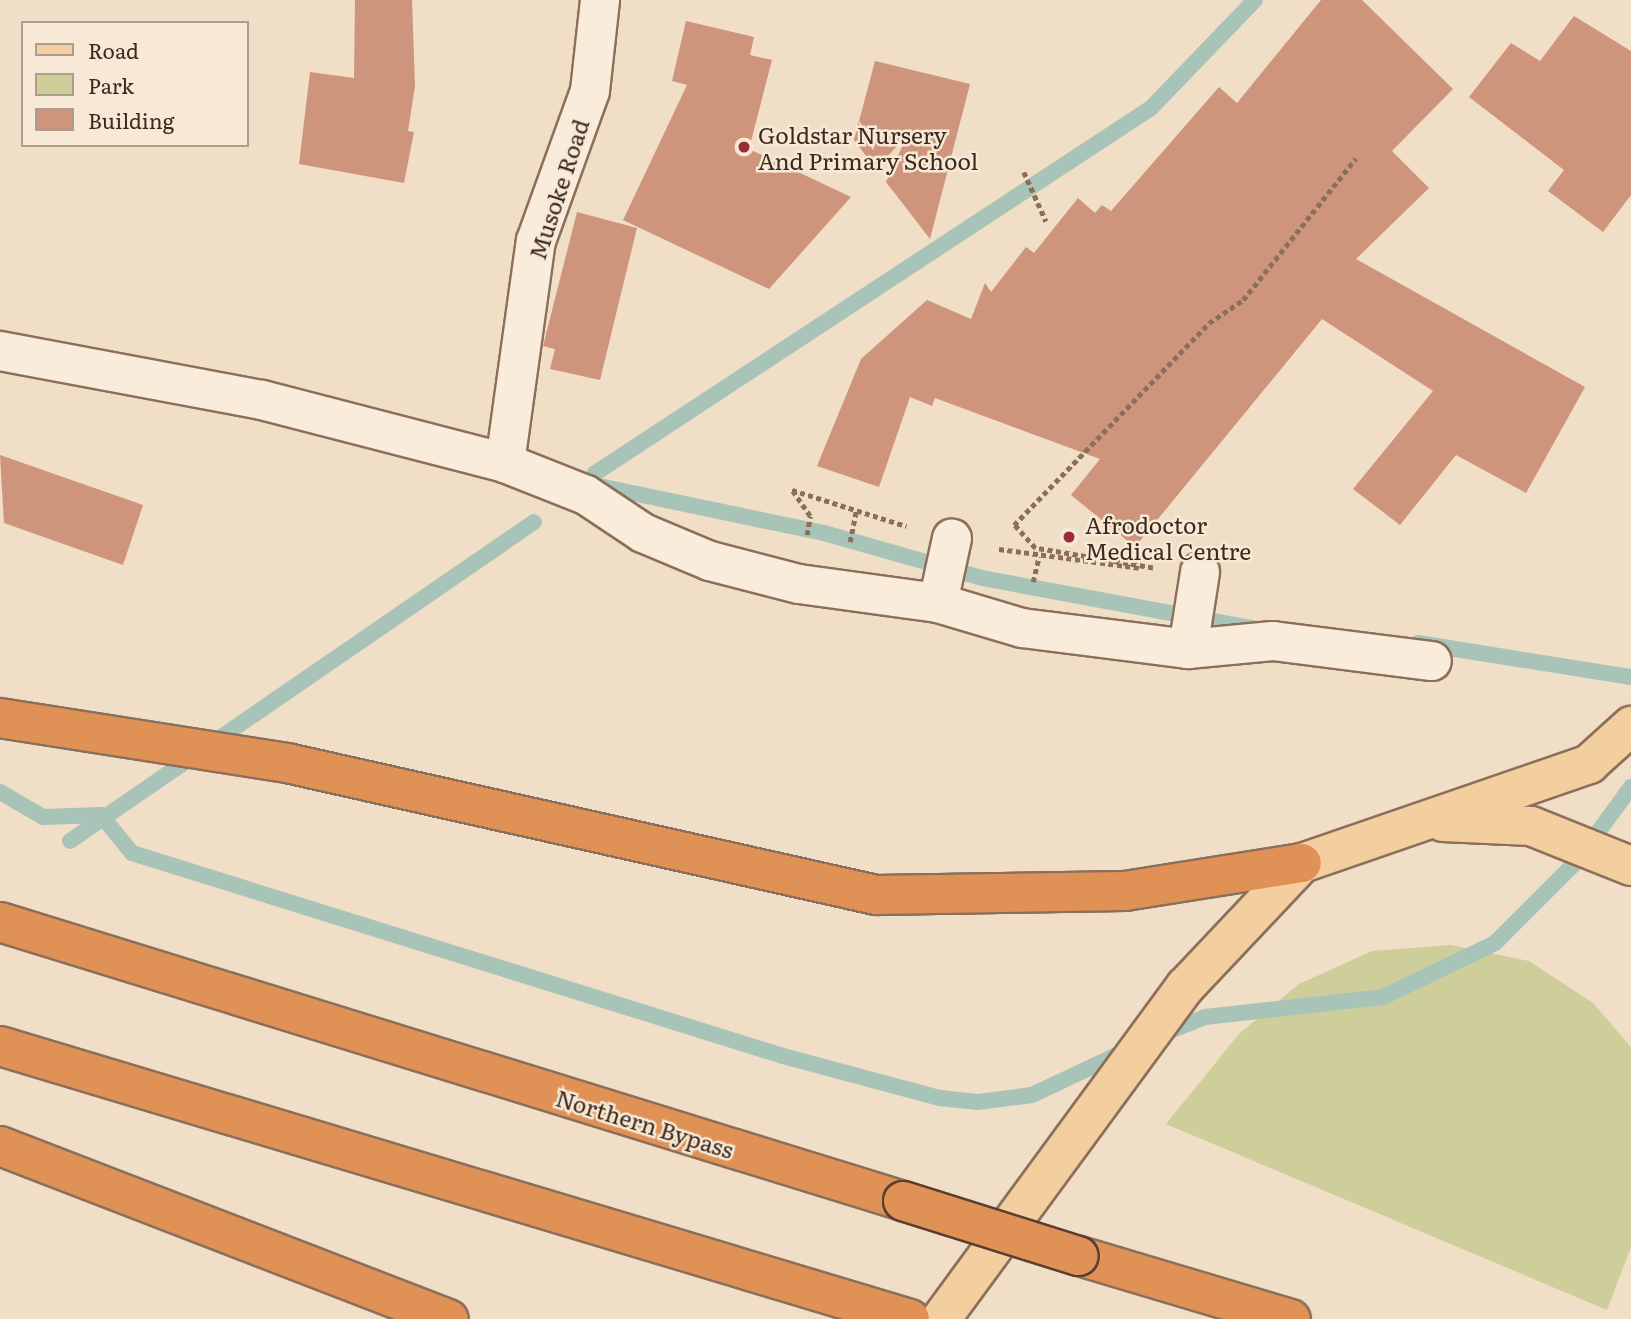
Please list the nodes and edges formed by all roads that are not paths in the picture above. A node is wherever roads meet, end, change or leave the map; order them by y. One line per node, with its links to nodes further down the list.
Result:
1 (600, 0): 3 (street, Musoke Road)
2 (0, 351): 3 (street)
3 (505, 463): 6 (street)
4 (952, 538): 6 (street)
5 (1192, 573): 7 (street)
6 (938, 603): 7 (street)
7 (1188, 649): 8 (street)
8 (1432, 661)
9 (0, 718): 12 (highway)
10 (1631, 726): 11 (main road)
11 (1424, 821): 12 (main road); 13 (main road)
12 (1301, 863): 19 (main road)
13 (1631, 866)
14 (0, 922): 20 (highway, Northern Bypass, bridge)
15 (0, 1046): 18 (highway)
16 (0, 1146): 17 (highway)
17 (449, 1319)
18 (910, 1319)
19 (941, 1319)
20 (1291, 1319)

